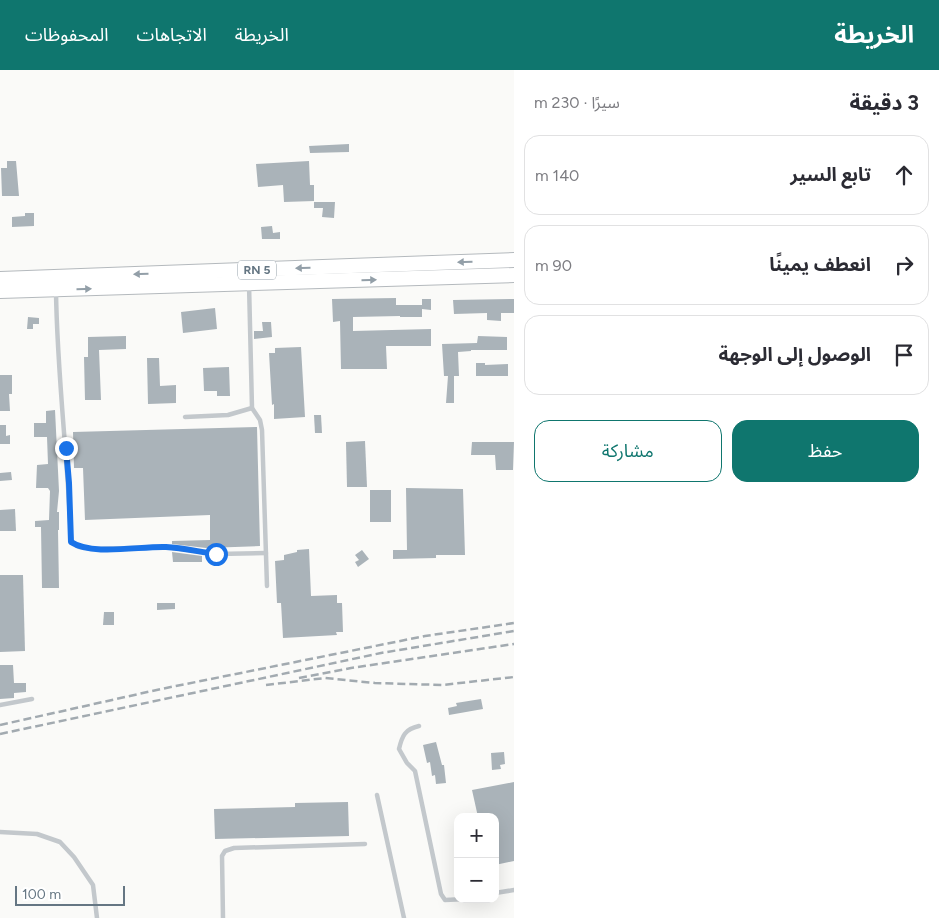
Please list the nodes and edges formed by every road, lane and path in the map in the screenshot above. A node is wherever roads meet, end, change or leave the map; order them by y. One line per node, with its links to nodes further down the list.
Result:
1 (514, 260): 3 (highway, RN 5, one-way to 3)
2 (514, 275): 4 (highway, RN 5, one-way to 2)
3 (0, 279)
4 (249, 283): 5 (highway, RN 5, one-way to 4); 7 (lane)
5 (56, 290): 6 (highway, RN 5); 9 (lane)
6 (0, 291)
7 (252, 408): 8 (lane); 9 (lane)
8 (185, 417)
9 (266, 553): 10 (lane)
10 (267, 586)
11 (32, 699): 12 (lane)
12 (0, 705)
13 (420, 726): 19 (lane)
14 (377, 795): 22 (lane)
15 (0, 832): 20 (lane)
16 (364, 844): 21 (lane)
17 (514, 890): 18 (lane)
18 (499, 892)
19 (454, 900)
20 (97, 918)
21 (223, 918)
22 (404, 918)

